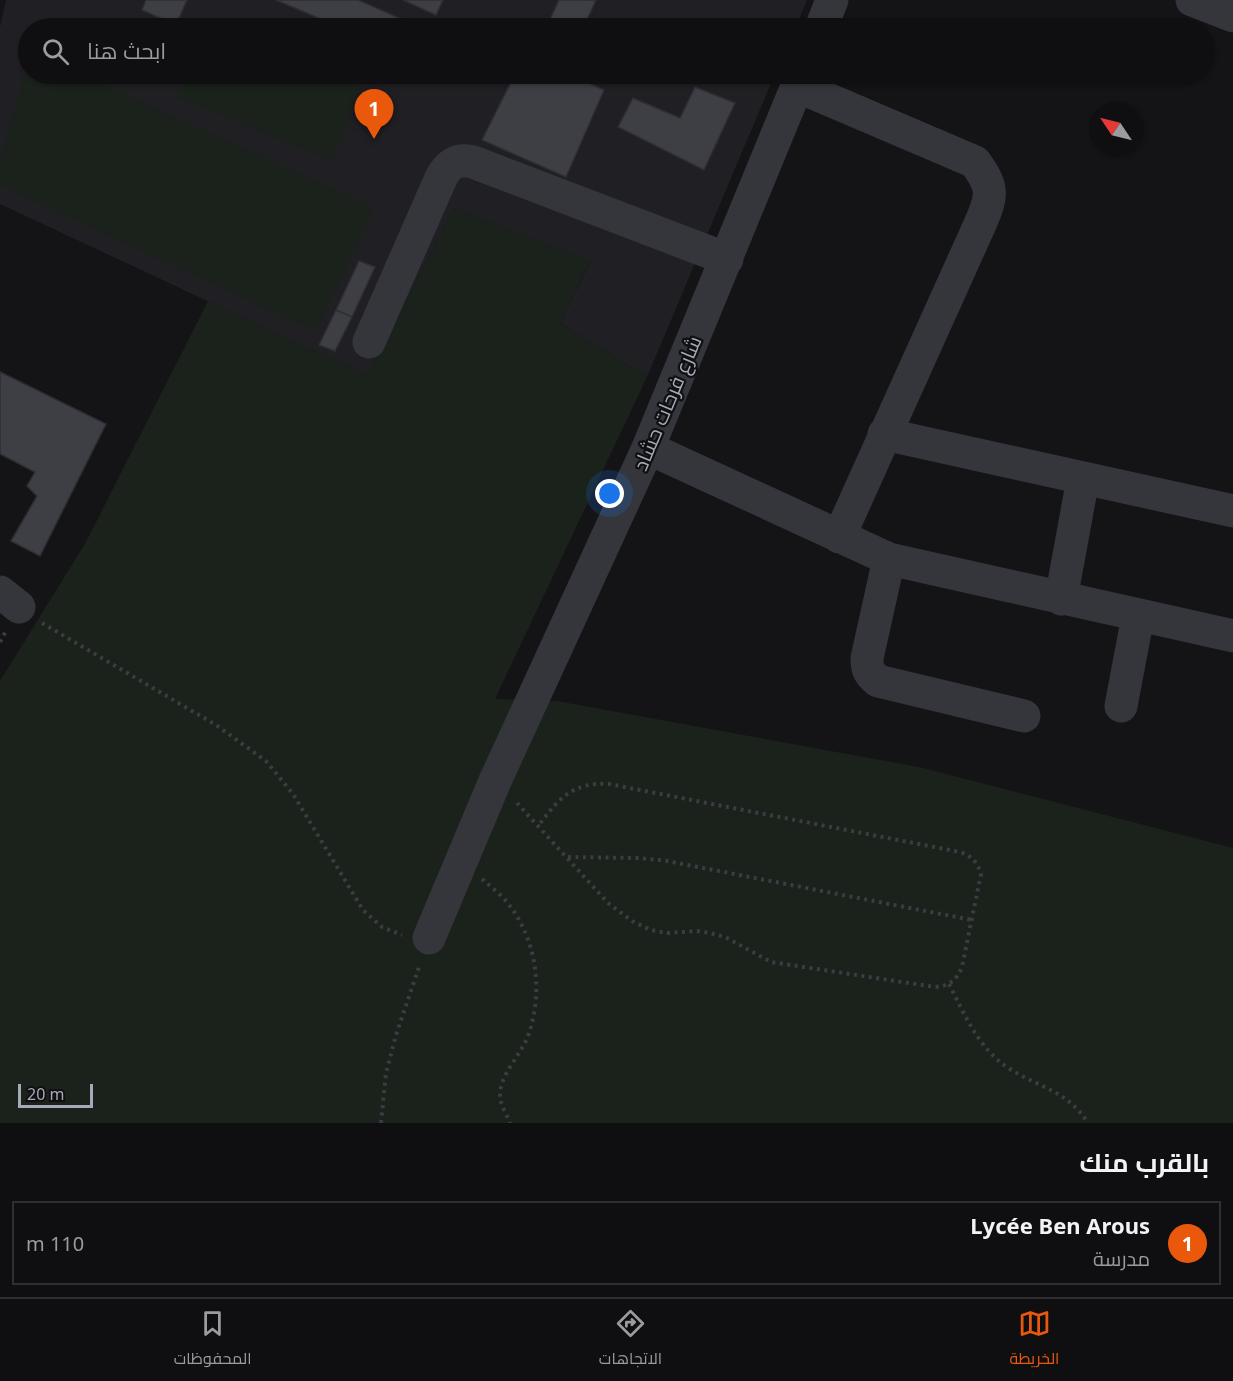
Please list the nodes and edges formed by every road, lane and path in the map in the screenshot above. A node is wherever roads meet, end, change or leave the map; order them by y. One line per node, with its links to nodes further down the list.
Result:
1 (832, 0): 4 (street)
2 (1192, 0): 3 (street)
3 (1233, 16)
4 (825, 18)
5 (798, 84): 7 (street, شارع فرحات حشاد)
6 (809, 84): 9 (street)
7 (728, 259): 8 (street); 10 (street, شارع فرحات حشاد)
8 (369, 342)
9 (884, 434): 11 (street); 13 (street)
10 (648, 448): 13 (street); 22 (street, شارع فرحات حشاد)
11 (1083, 479): 12 (street); 15 (street)
12 (1233, 511)
13 (839, 537): 14 (street)
14 (889, 559): 15 (street); 20 (street)
15 (1061, 599): 17 (street)
16 (10, 600): 24 (path)
17 (1138, 616): 18 (street); 19 (street)
18 (1233, 636)
19 (1121, 706)
20 (1024, 716)
21 (567, 857): 23 (path); 23 (path); 25 (path)
22 (462, 861): 24 (street, شارع فرحات حشاد); 27 (path)
23 (972, 920): 25 (path)
24 (429, 938): 26 (path)
25 (949, 984): 28 (path)
26 (381, 1123)
27 (510, 1123)
28 (1088, 1123)

